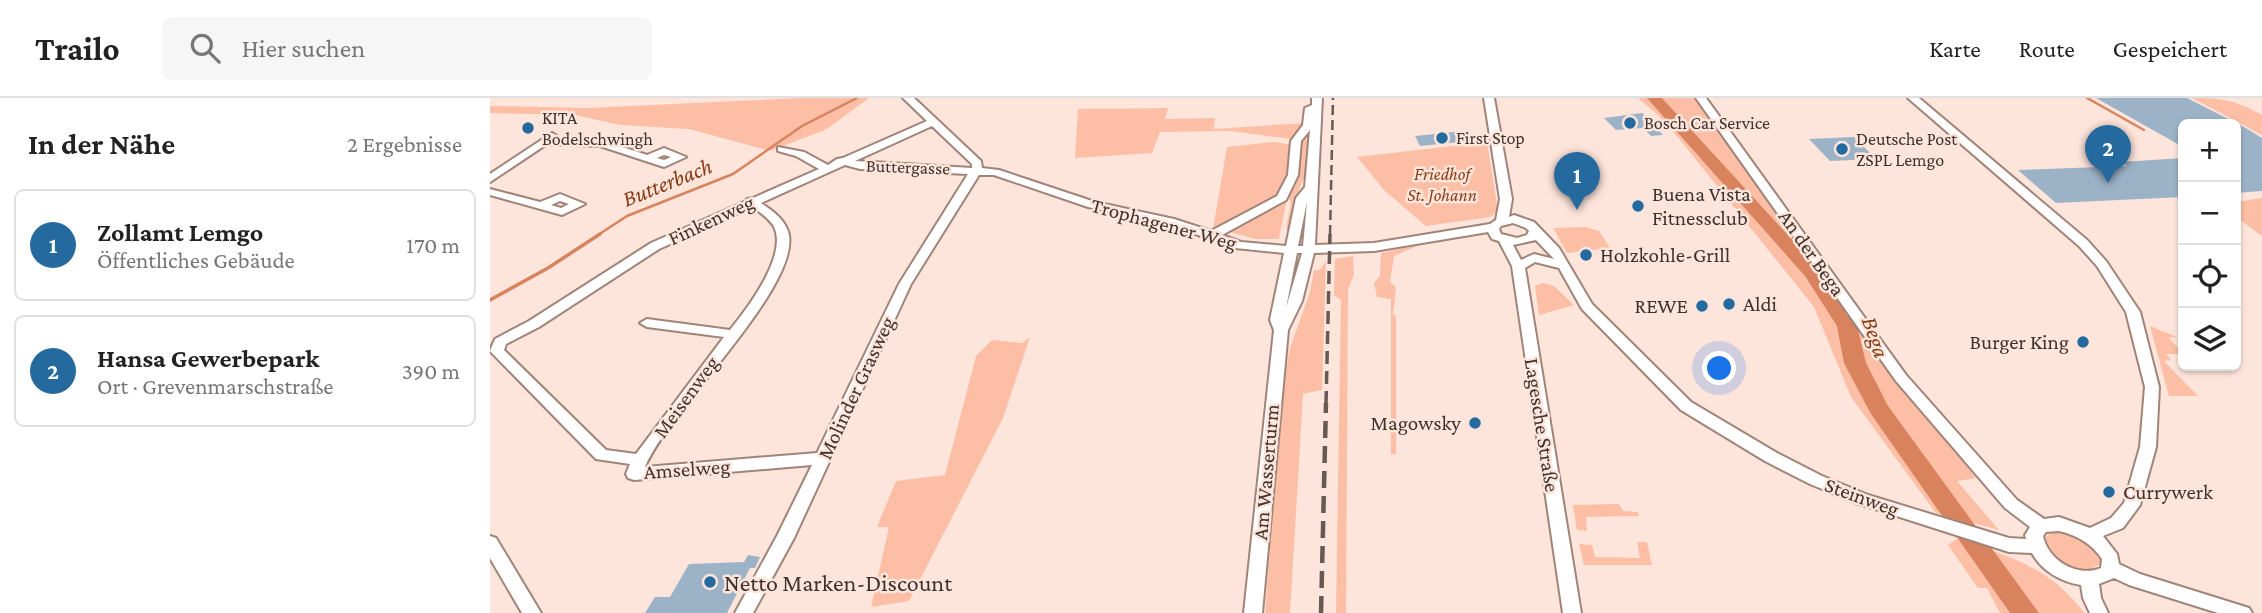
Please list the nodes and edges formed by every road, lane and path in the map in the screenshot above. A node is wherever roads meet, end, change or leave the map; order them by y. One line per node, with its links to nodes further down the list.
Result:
1 (908, 98): 7 (street)
2 (1309, 98): 20 (street)
3 (1317, 98): 22 (street, Am Wasserturm)
4 (1489, 98): 15 (street)
5 (1701, 98): 30 (street, An der Bega)
6 (1913, 98): 31 (street)
7 (934, 122): 10 (street, Finkenweg); 12 (street)
8 (782, 149): 11 (street)
9 (648, 158): 13 (street)
10 (841, 161): 11 (street, Finkenweg); 12 (street, Buttergasse)
11 (825, 168): 16 (street, Finkenweg)
12 (977, 169): 20 (street, Trophagener Weg); 28 (street, Molinder Grasweg)
13 (490, 179)
14 (490, 192): 17 (street)
15 (1506, 199): 18 (street); 19 (street)
16 (751, 201): 26 (street, Meisenweg); 27 (street, Finkenweg)
17 (543, 205)
18 (1520, 220): 19 (street); 21 (street, Steinweg)
19 (1499, 231): 21 (street); 22 (street, Trophagener Weg); 24 (street, Lagesche Straße)
20 (1211, 236): 22 (street, Trophagener Weg)
21 (1528, 238): 23 (street, Steinweg); 24 (street, Lagesche Straße)
22 (1299, 251): 38 (street, Am Wasserturm)
23 (1560, 260): 24 (street); 33 (street, Steinweg)
24 (1519, 264): 39 (street, Lagesche Straße)
25 (647, 323): 26 (street, Meisenweg)
26 (731, 334): 29 (street, Meisenweg)
27 (500, 342): 29 (street, Amselweg)
28 (824, 458): 29 (street, Amselweg); 37 (street, Molinder Grasweg)
29 (640, 460)
30 (2041, 526): 31 (street); 33 (street)
31 (2090, 535): 34 (street)
32 (490, 543): 36 (street)
33 (2036, 547): 35 (street)
34 (2111, 568): 35 (street); 41 (street)
35 (2089, 579): 40 (street)
36 (532, 613)
37 (744, 613)
38 (1253, 613)
39 (1572, 613)
40 (2099, 613)
41 (2243, 613)

